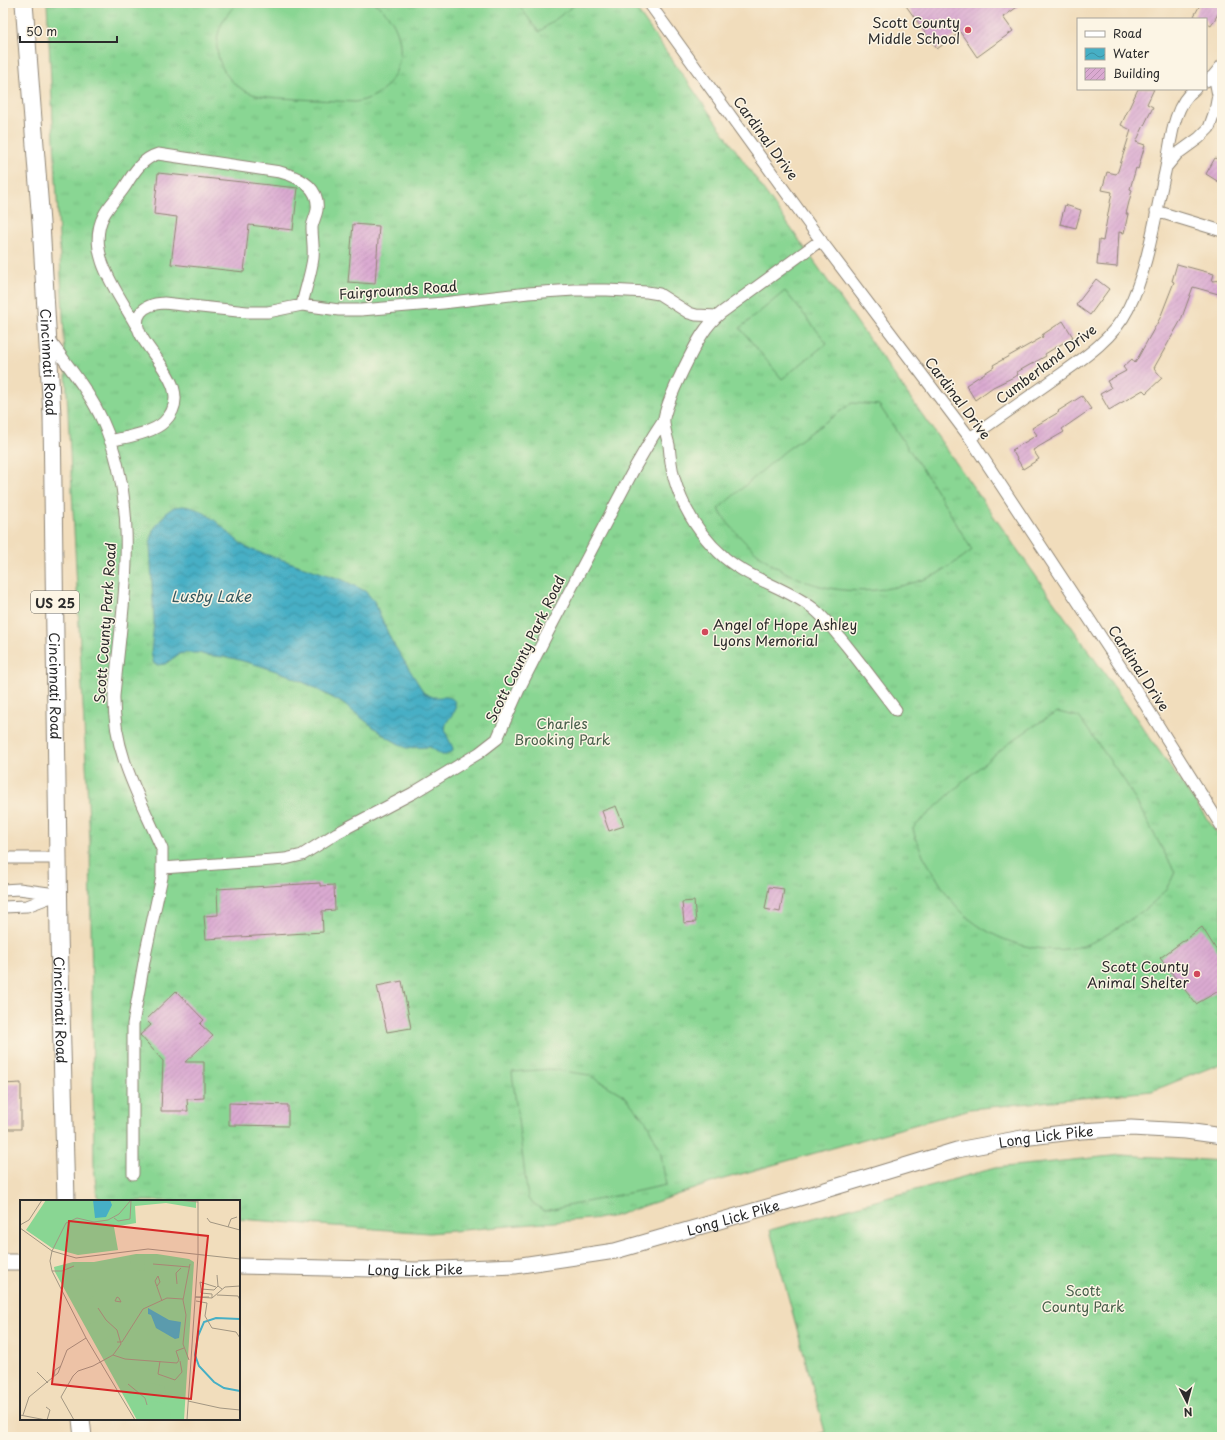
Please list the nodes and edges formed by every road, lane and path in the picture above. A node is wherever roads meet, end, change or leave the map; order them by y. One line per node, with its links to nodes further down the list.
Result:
1 (24, 3): 13 (main road, Cincinnati Road / US 25)
2 (648, 3): 9 (street, Cardinal Drive)
3 (1222, 65): 4 (street)
4 (1210, 78): 6 (street)
5 (1194, 90): 6 (street, Cumberland Drive)
6 (1166, 166): 7 (street, Cumberland Drive)
7 (1156, 211): 8 (street); 15 (street, Cumberland Drive)
8 (1222, 231)
9 (821, 240): 11 (street); 15 (street, Cardinal Drive)
10 (302, 306): 11 (street, Fairgrounds Road); 12 (street, Fairgrounds Road); 12 (street)
11 (717, 316): 14 (street)
12 (138, 327): 16 (street)
13 (48, 338): 16 (street, Scott County Park Road); 20 (main road, Cincinnati Road / US 25)
14 (664, 419): 17 (street); 21 (street, Scott County Park Road)
15 (970, 438): 18 (street, Cardinal Drive)
16 (110, 441): 21 (street, Scott County Park Road)
17 (896, 710)
18 (1222, 827)
19 (3, 858): 20 (street)
20 (58, 858): 23 (main road, Cincinnati Road / US 25)
21 (163, 868): 26 (street)
22 (3, 890): 23 (street)
23 (59, 894): 24 (street); 27 (main road, Cincinnati Road / US 25)
24 (3, 907)
25 (1222, 1136): 30 (main road, Long Lick Pike)
26 (133, 1174)
27 (66, 1200)
28 (3, 1262): 29 (main road)
29 (20, 1262)
30 (240, 1266)
31 (81, 1420): 32 (main road)
32 (83, 1437)

